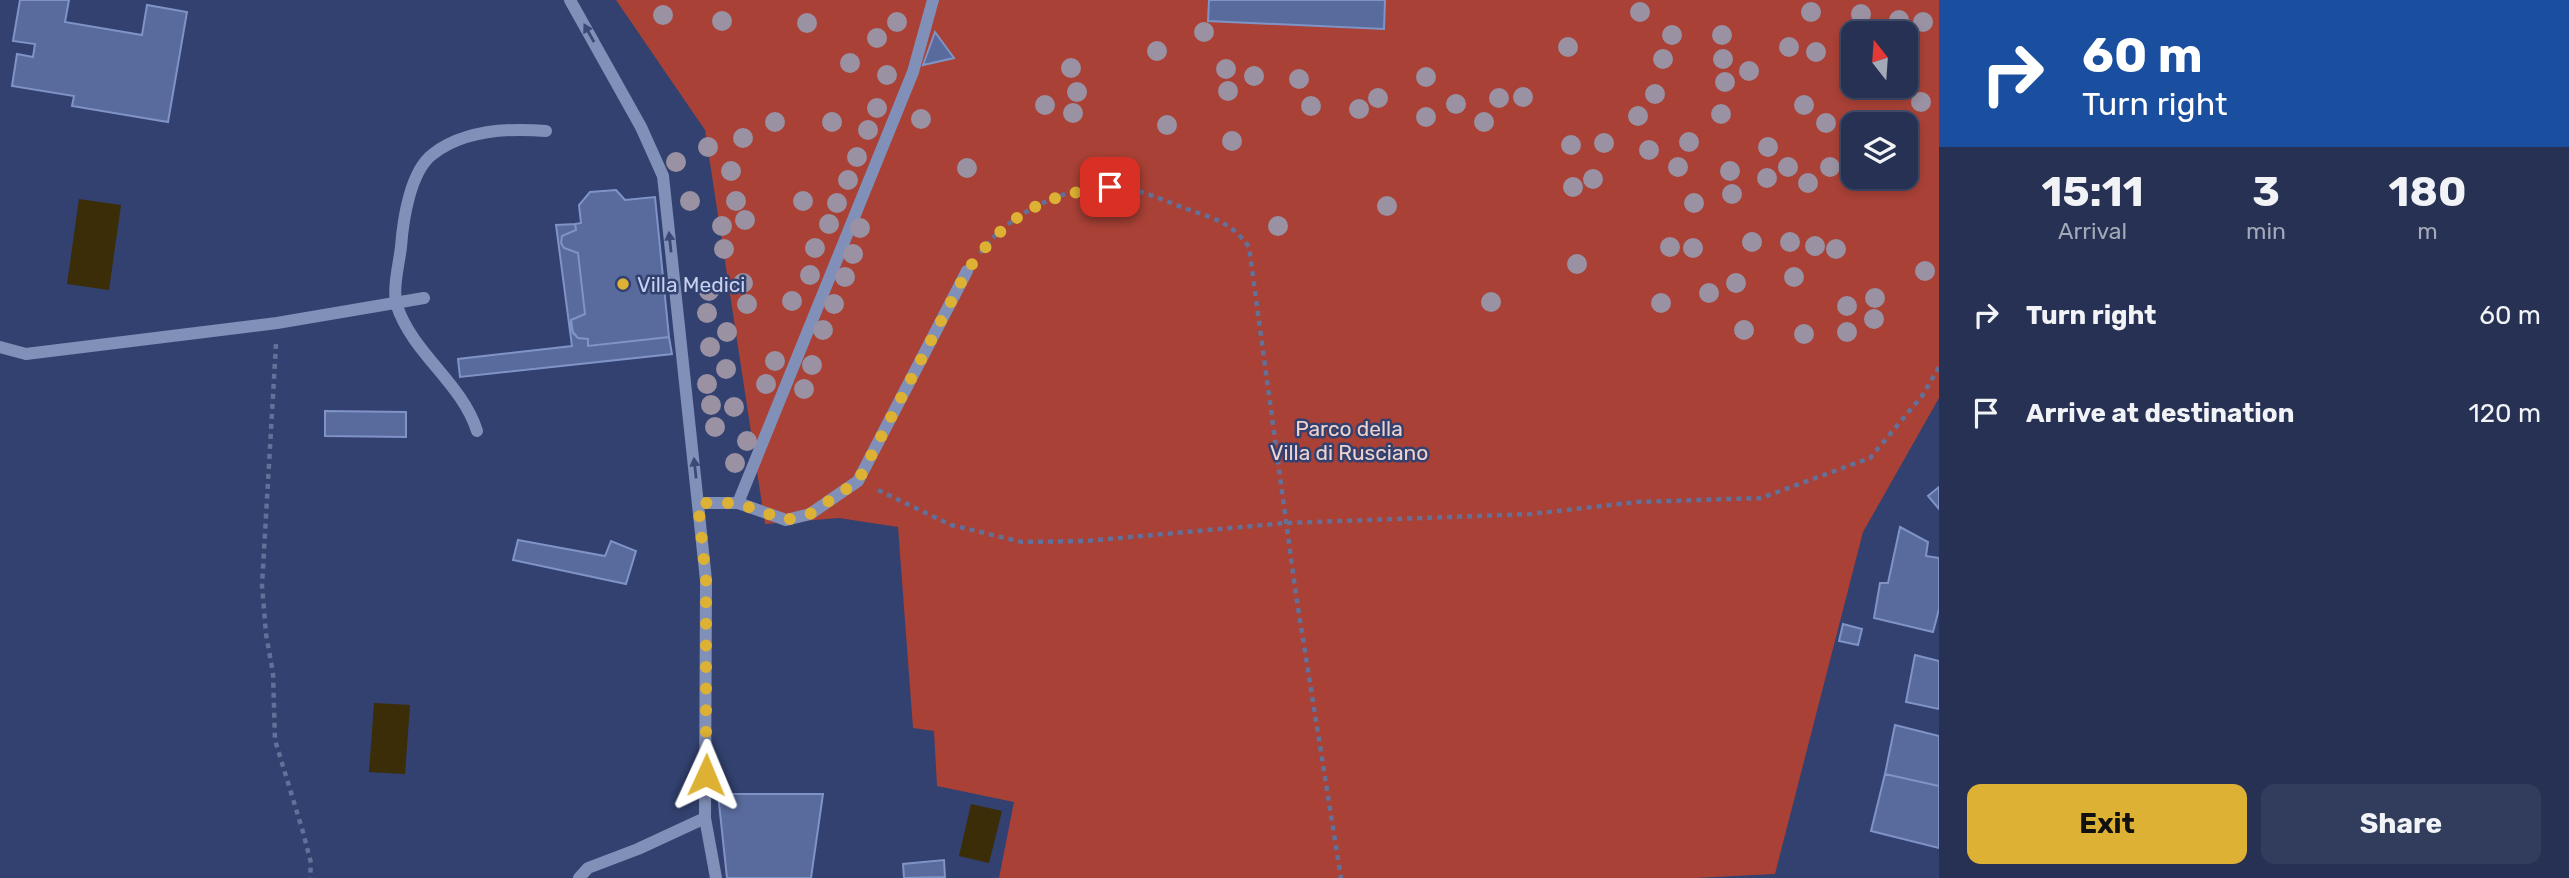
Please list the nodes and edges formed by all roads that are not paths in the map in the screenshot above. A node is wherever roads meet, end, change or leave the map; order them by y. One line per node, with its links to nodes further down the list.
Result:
1 (570, 0): 9 (street, one-way to 1)
2 (933, 0): 10 (street)
3 (546, 131): 6 (street)
4 (967, 271): 10 (street)
5 (424, 298): 6 (street)
6 (396, 303): 7 (street); 8 (street)
7 (0, 347)
8 (477, 431)
9 (698, 503): 10 (street); 11 (street)
10 (737, 503)
11 (705, 818): 12 (street); 13 (street)
12 (579, 878)
13 (716, 878)

